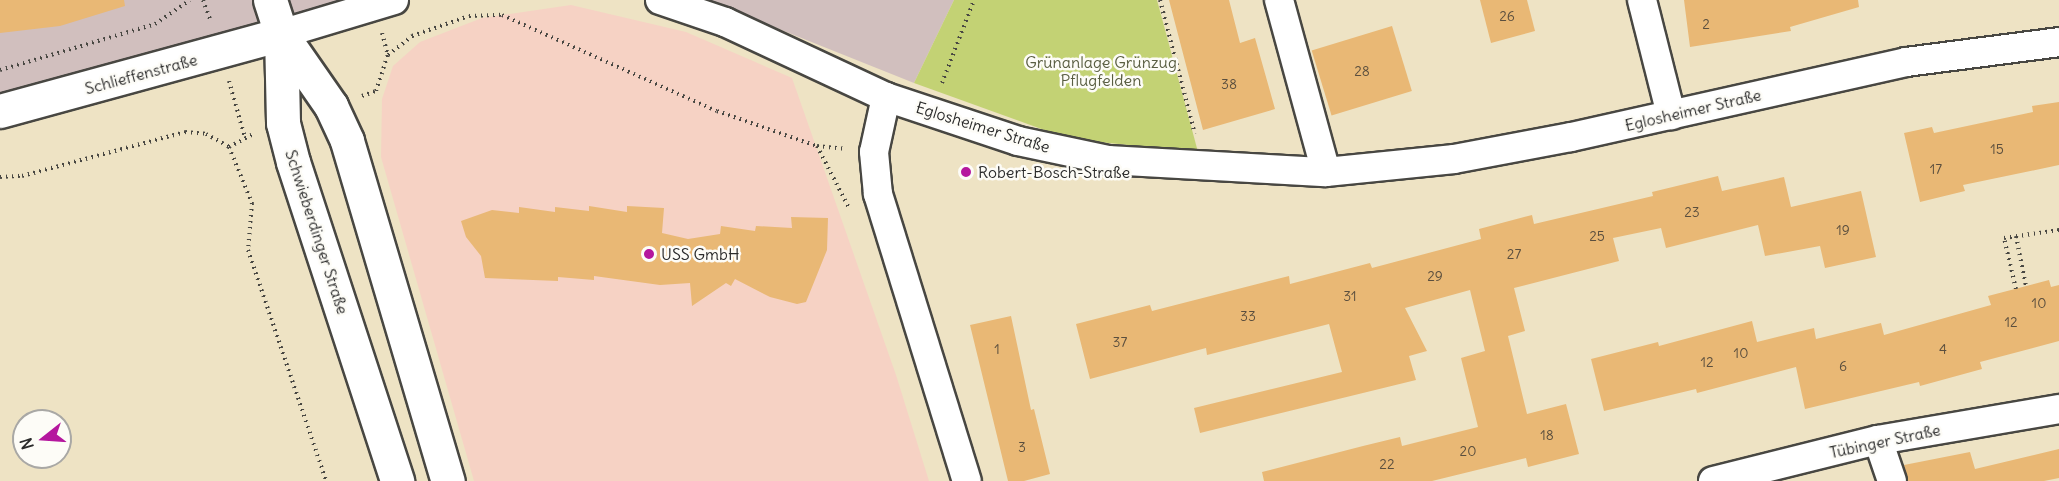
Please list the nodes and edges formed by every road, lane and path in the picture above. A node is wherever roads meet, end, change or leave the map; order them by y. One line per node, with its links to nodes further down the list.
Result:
1 (190, 0): 11 (path)
2 (270, 0): 9 (main road, Schwieberdinger Straße)
3 (394, 0): 9 (street)
4 (660, 0): 8 (street, Eglosheimer Straße)
5 (1160, 0): 19 (path)
6 (1279, 0): 20 (street)
7 (1642, 0): 15 (street)
8 (729, 11): 12 (street, Eglosheimer Straße)
9 (281, 34): 13 (main road, Schwieberdinger Straße); 14 (main road, Schlieffenstraße); 16 (main road, Schwieberdinger Straße)
10 (2059, 42): 15 (street, Eglosheimer Straße)
11 (0, 70)
12 (886, 97): 18 (street); 19 (street, Eglosheimer Straße)
13 (332, 106): 18 (path); 27 (main road, Schwieberdinger Straße)
14 (0, 111)
15 (1671, 115): 20 (street, Eglosheimer Straße)
16 (284, 123): 17 (path); 28 (main road, Schwieberdinger Straße)
17 (229, 147): 21 (path); 30 (path)
18 (874, 152): 33 (street)
19 (1204, 167): 20 (street, Eglosheimer Straße)
20 (1326, 172)
21 (0, 177)
22 (2059, 230): 23 (path)
23 (2016, 236): 24 (path); 25 (path)
24 (2026, 286)
25 (2016, 289)
26 (2059, 409): 29 (street, Tübinger Straße)
27 (427, 410): 28 (main road); 32 (main road, Schwieberdinger Straße)
28 (379, 426): 31 (main road, Schwieberdinger Straße)
29 (1878, 440): 34 (street, Tübinger Straße); 35 (street)
30 (326, 481)
31 (397, 481)
32 (448, 481)
33 (968, 481)
34 (1713, 481)
35 (1892, 481)

